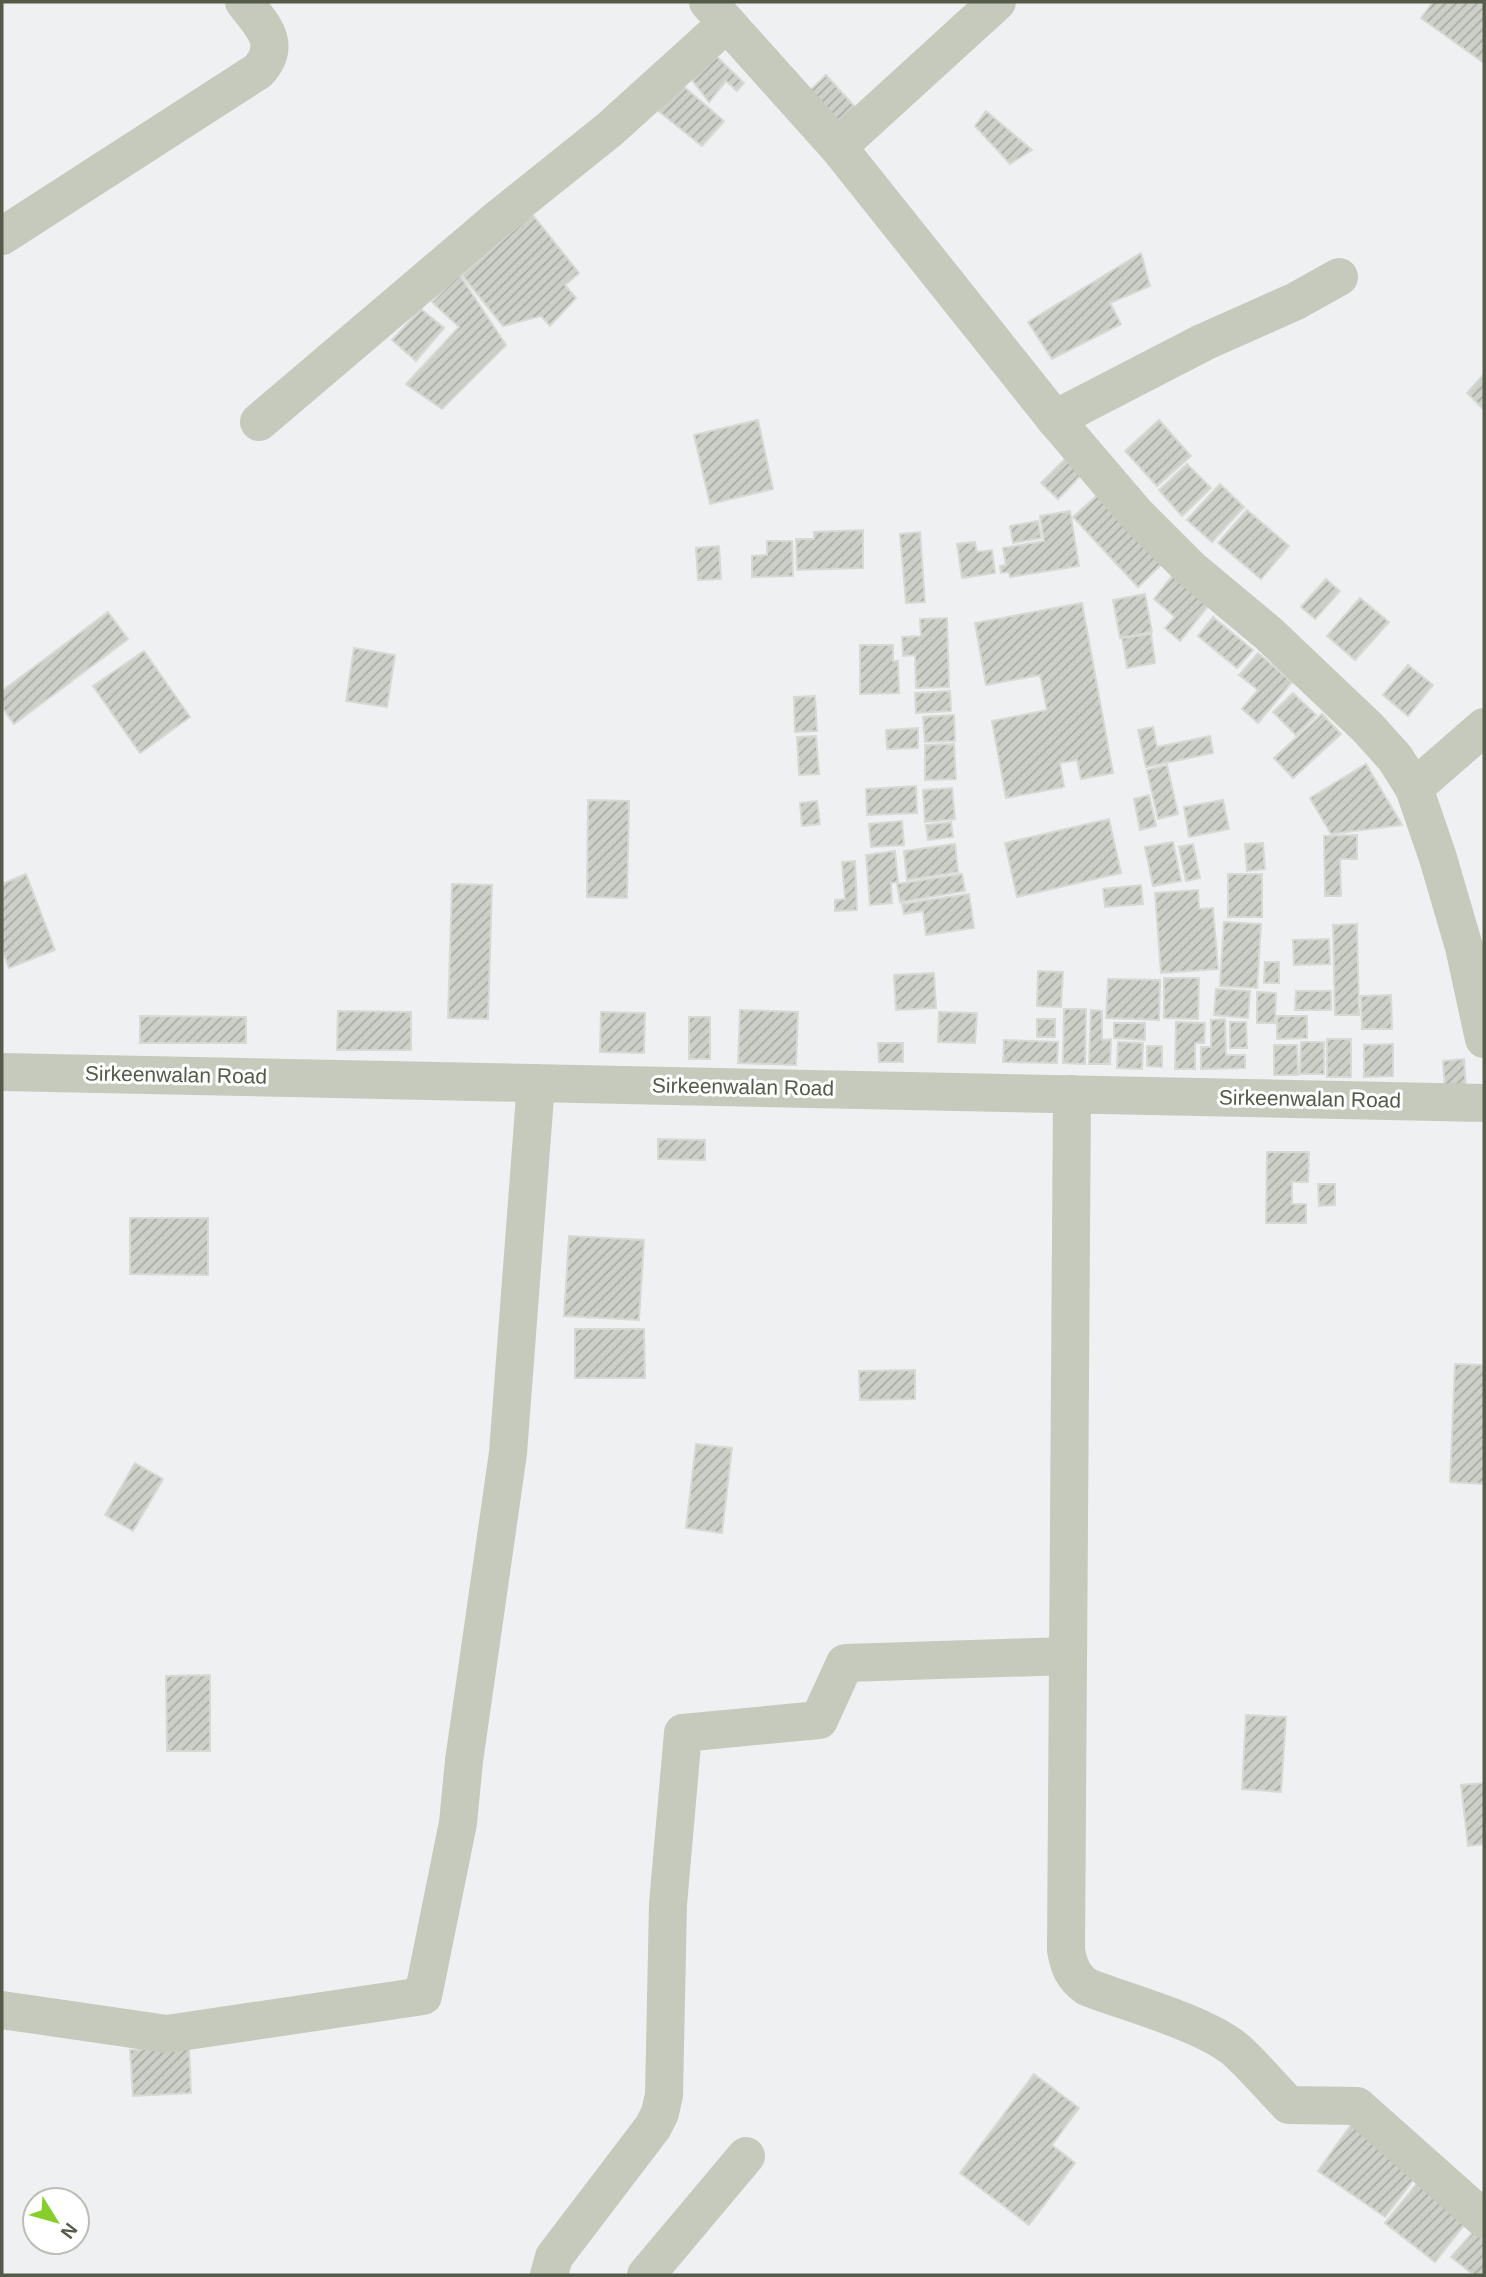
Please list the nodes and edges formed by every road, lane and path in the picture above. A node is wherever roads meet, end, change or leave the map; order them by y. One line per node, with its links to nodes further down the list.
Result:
1 (244, 2): 5 (street)
2 (997, 2): 4 (street)
3 (717, 12): 4 (street); 8 (street)
4 (838, 147): 7 (street)
5 (2, 236)
6 (1339, 277): 7 (street)
7 (1055, 419): 10 (street)
8 (258, 422)
9 (1484, 727): 10 (street)
10 (1414, 788): 11 (street)
11 (1484, 1039)
12 (2, 1072): 13 (street, Sirkeenwalan Road)
13 (536, 1083): 14 (street, Sirkeenwalan Road); 17 (street)
14 (1072, 1094): 15 (street, Sirkeenwalan Road); 16 (street)
15 (1484, 1103)
16 (1068, 1656): 19 (street); 20 (street)
17 (2, 2010)
18 (746, 2156): 21 (street)
19 (1484, 2219)
20 (549, 2275)
21 (646, 2275)

